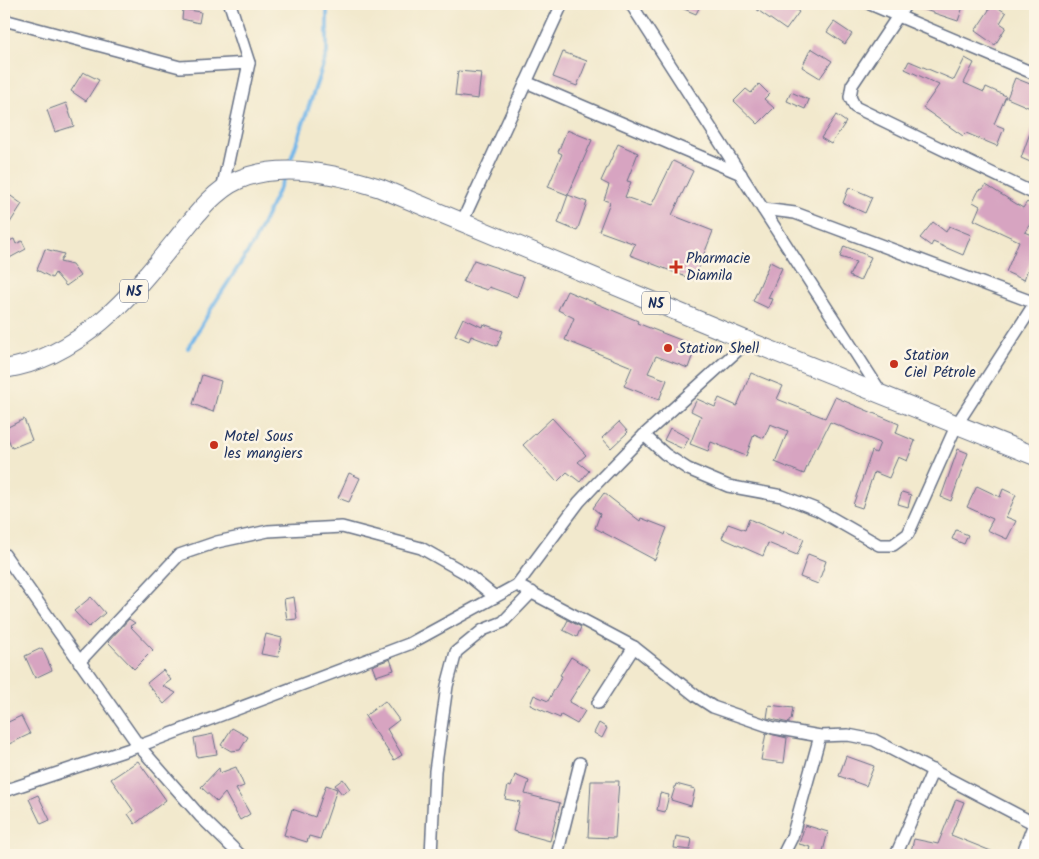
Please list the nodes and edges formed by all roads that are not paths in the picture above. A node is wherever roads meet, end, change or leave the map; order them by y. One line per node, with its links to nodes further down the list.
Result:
1 (230, 4): 8 (street)
2 (562, 4): 10 (street)
3 (631, 4): 11 (street)
4 (870, 4): 6 (street)
5 (906, 4): 6 (street)
6 (897, 16): 9 (street); 13 (street)
7 (4, 20): 8 (street)
8 (249, 63): 12 (street)
9 (1035, 74)
10 (526, 82): 11 (street); 15 (street)
11 (741, 174): 14 (street)
12 (222, 190): 15 (highway, N5); 18 (highway, N5)
13 (1035, 194)
14 (763, 209): 16 (street); 19 (street)
15 (462, 222): 17 (highway, N5)
16 (1035, 303): 20 (street)
17 (748, 341): 19 (highway, N5); 21 (street)
18 (4, 369)
19 (882, 394): 20 (highway, N5)
20 (957, 424): 21 (street); 22 (highway, N5)
21 (644, 436): 24 (street)
22 (1035, 456)
23 (4, 554): 28 (street)
24 (517, 585): 25 (street); 26 (street)
25 (532, 592): 27 (street); 37 (street)
26 (495, 597): 28 (street); 31 (street)
27 (634, 647): 29 (street); 30 (street)
28 (80, 662): 31 (street)
29 (598, 704)
30 (820, 736): 33 (street); 39 (street)
31 (139, 746): 34 (street); 36 (street)
32 (580, 763): 38 (street)
33 (933, 770): 35 (street); 40 (street)
34 (4, 791)
35 (1035, 823): 41 (street)
36 (240, 855)
37 (432, 855)
38 (557, 855)
39 (783, 855)
40 (896, 855)
41 (1022, 855)

